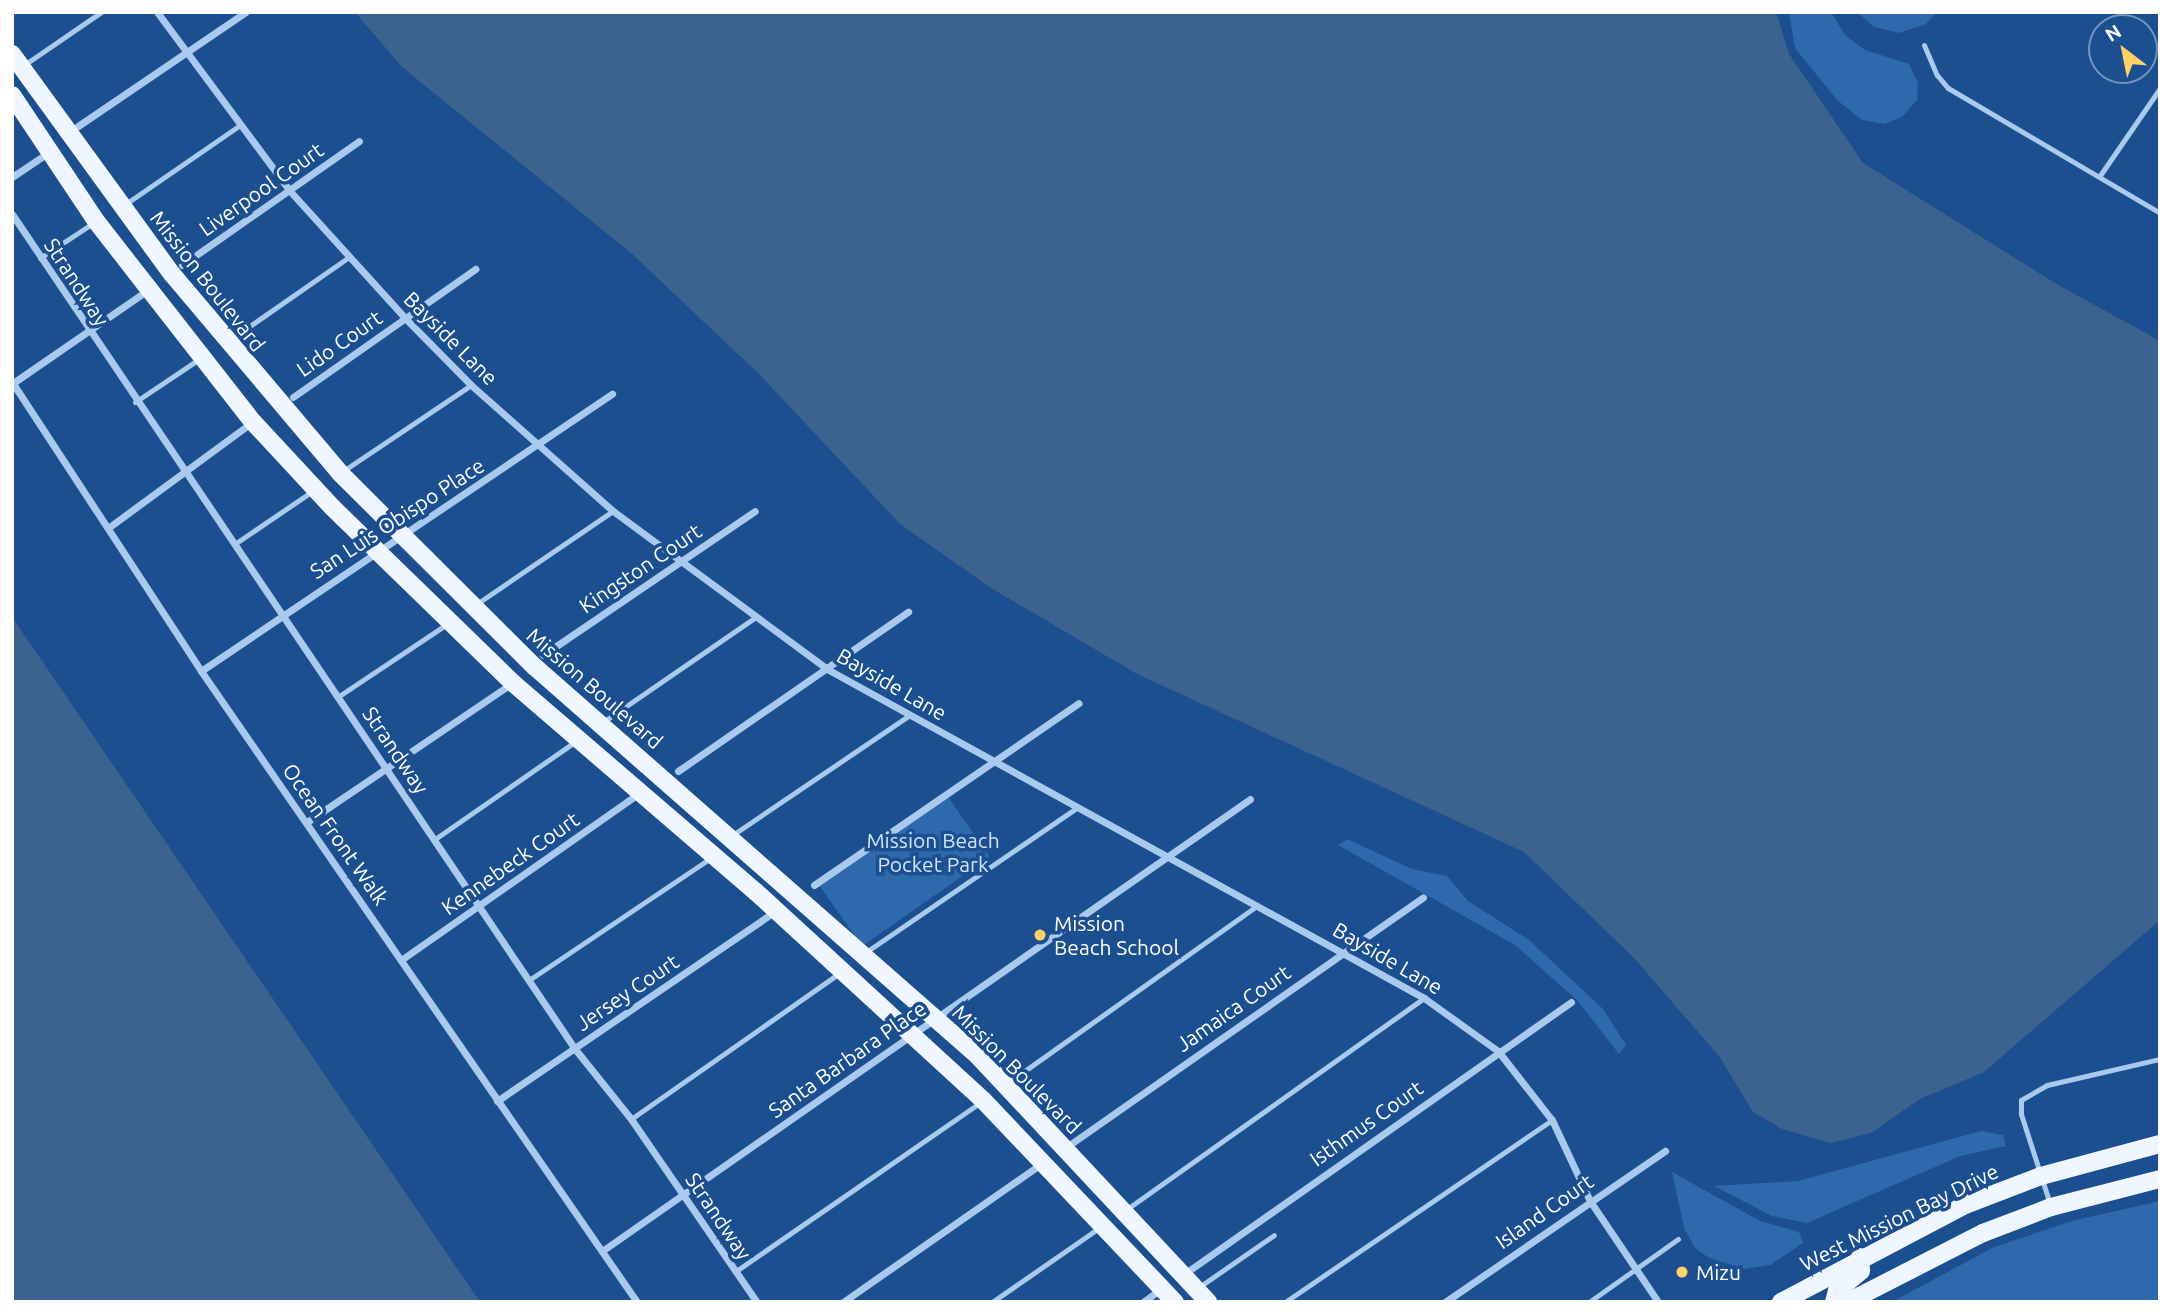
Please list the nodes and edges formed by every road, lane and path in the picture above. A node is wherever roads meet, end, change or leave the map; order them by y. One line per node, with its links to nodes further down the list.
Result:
1 (101, 12): 6 (lane)
2 (157, 12): 5 (street, Bayside Lane)
3 (246, 12): 5 (street)
4 (1924, 45): 13 (lane)
5 (184, 54): 9 (street, Bayside Lane); 10 (street)
6 (17, 61): 16 (main road, Mission Boulevard)
7 (2160, 88): 13 (lane)
8 (12, 95): 12 (main road)
9 (240, 125): 15 (street, Bayside Lane); 16 (lane)
10 (79, 126)
11 (359, 141): 15 (street, Liverpool Court)
12 (50, 152): 14 (street); 19 (main road)
13 (2101, 174): 17 (lane)
14 (12, 177)
15 (289, 190): 20 (street, Bayside Lane); 22 (street, Liverpool Court)
16 (121, 207): 27 (main road, Mission Boulevard)
17 (2160, 213)
18 (12, 214): 21 (street, Strandway)
19 (96, 221): 21 (lane); 24 (main road)
20 (349, 257): 25 (street, Bayside Lane); 27 (lane)
21 (40, 258): 26 (street, Strandway)
22 (182, 265)
23 (475, 270): 25 (street, Lido Court)
24 (149, 289): 26 (street); 28 (main road)
25 (405, 318): 30 (street, Bayside Lane); 32 (street, Lido Court)
26 (88, 330): 29 (street); 33 (street, Strandway)
27 (226, 342): 37 (main road, Mission Boulevard)
28 (203, 356): 33 (lane); 34 (main road)
29 (13, 382): 41 (street, Ocean Front Walk)
30 (471, 385): 35 (street, Bayside Lane); 37 (lane)
31 (612, 394): 35 (street, San Luis Obispo Place)
32 (293, 397)
33 (135, 402): 36 (street, Strandway)
34 (253, 422): 36 (street); 38 (main road)
35 (538, 447): 39 (street, Bayside Lane); 42 (street, San Luis Obispo Place)
36 (182, 471): 41 (street); 43 (street, Strandway)
37 (340, 473): 42 (main road, Mission Boulevard)
38 (316, 489): 43 (lane); 44 (main road)
39 (613, 511): 45 (street, Bayside Lane); 46 (lane)
40 (755, 511): 45 (street, Kingston Court)
41 (108, 528): 53 (street, Ocean Front Walk)
42 (402, 534): 44 (street, San Luis Obispo Place); 46 (main road, Mission Boulevard)
43 (236, 543): 48 (street, Strandway)
44 (376, 551): 48 (street, San Luis Obispo Place); 50 (main road)
45 (681, 561): 49 (street, Bayside Lane); 51 (street, Kingston Court)
46 (472, 607): 58 (main road, Mission Boulevard)
47 (908, 612): 52 (street)
48 (281, 615): 53 (street, San Luis Obispo Place); 55 (street, Strandway)
49 (757, 617): 52 (street, Bayside Lane); 58 (lane)
50 (449, 622): 54 (main road); 55 (lane)
51 (543, 655)
52 (827, 668): 57 (street, Bayside Lane); 62 (street)
53 (201, 671): 66 (street, Ocean Front Walk)
54 (513, 682): 59 (main road); 61 (street)
55 (339, 696): 61 (street, Strandway)
56 (1079, 703): 60 (street)
57 (910, 715): 60 (street, Bayside Lane); 67 (lane)
58 (600, 724): 67 (main road, Mission Boulevard)
59 (576, 740): 63 (main road); 68 (lane)
60 (993, 762): 65 (street, Bayside Lane); 71 (street)
61 (386, 768): 66 (street); 68 (street, Strandway)
62 (678, 771)
63 (638, 794): 69 (main road); 74 (street, Kennebeck Court)
64 (1250, 799): 70 (street, Santa Barbara Place)
65 (1075, 809): 70 (street, Bayside Lane); 77 (lane)
66 (307, 822): 78 (street, Ocean Front Walk)
67 (731, 836): 77 (main road, Mission Boulevard)
68 (435, 839): 74 (street, Strandway)
69 (714, 856): 75 (main road); 80 (lane)
70 (1168, 857): 73 (street, Bayside Lane); 83 (street, Santa Barbara Place)
71 (814, 885)
72 (1423, 897): 76 (street, Jamaica Court)
73 (1258, 905): 76 (street, Bayside Lane); 88 (lane)
74 (479, 907): 78 (street, Kennebeck Court); 80 (street, Strandway)
75 (776, 911): 79 (main road); 85 (street, Jersey Court)
76 (1343, 952): 81 (street, Bayside Lane); 94 (street, Jamaica Court)
77 (863, 954): 83 (main road, Mission Boulevard)
78 (401, 960): 90 (street, Ocean Front Walk)
79 (844, 971): 84 (main road); 91 (lane)
80 (529, 980): 85 (street, Strandway)
81 (1424, 998): 86 (street, Bayside Lane); 102 (lane)
82 (1571, 1002): 86 (street, Isthmus Court)
83 (935, 1019): 84 (street, Santa Barbara Place); 88 (main road, Mission Boulevard)
84 (911, 1035): 89 (main road); 99 (street, Santa Barbara Place)
85 (575, 1049): 90 (street, Jersey Court); 91 (street, Strandway)
86 (1498, 1051): 92 (street, Bayside Lane); 110 (street, Isthmus Court)
87 (2160, 1059): 97 (lane)
88 (1006, 1084): 94 (main road, Mission Boulevard)
89 (983, 1100): 96 (main road); 109 (lane)
90 (497, 1101): 106 (street, Ocean Front Walk)
91 (631, 1119): 99 (street, Strandway)
92 (1552, 1120): 100 (street, Bayside Lane); 118 (lane)
93 (2160, 1144): 97 (main road, West Mission Bay Drive)
94 (1064, 1149): 102 (main road, Mission Boulevard)
95 (1665, 1151): 100 (street, Island Court)
96 (1045, 1161): 103 (main road); 115 (street)
97 (2041, 1176): 101 (lane); 107 (main road, West Mission Bay Drive)
98 (2160, 1178): 101 (main road)
99 (683, 1195): 106 (street, Santa Barbara Place); 109 (street, Strandway)
100 (1590, 1201): 108 (street, Bayside Lane); 119 (street, Island Court)
101 (2051, 1207): 124 (main road)
102 (1123, 1212): 110 (main road, Mission Boulevard)
103 (1105, 1224): 111 (main road); 116 (lane)
104 (1274, 1235): 112 (lane)
105 (1678, 1239): 108 (lane)
106 (602, 1251): 113 (street, Ocean Front Walk)
107 (1860, 1257): 122 (main road, West Mission Bay Drive); 123 (main road)
108 (1635, 1269): 120 (lane); 121 (street, Bayside Lane)
109 (736, 1271): 114 (street, Strandway)
110 (1183, 1274): 112 (main road, Mission Boulevard)
111 (1169, 1295): 117 (street)
112 (1202, 1295)
113 (638, 1302)
114 (757, 1302)
115 (843, 1302)
116 (992, 1302)
117 (1143, 1302)
118 (1285, 1302)
119 (1444, 1302)
120 (1589, 1302)
121 (1658, 1302)
122 (1782, 1302)
123 (1834, 1302)
124 (1848, 1302)

